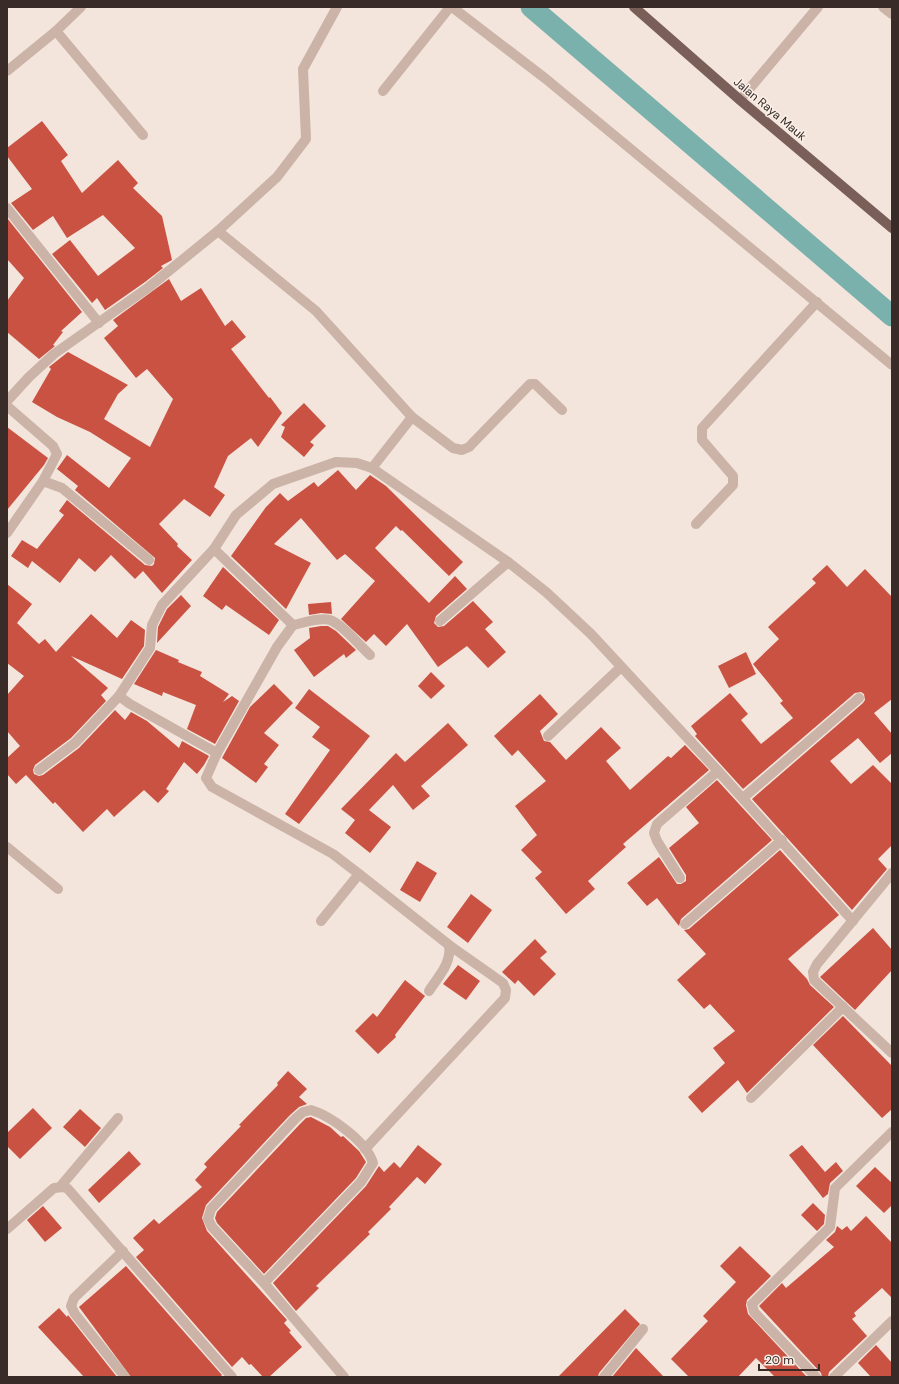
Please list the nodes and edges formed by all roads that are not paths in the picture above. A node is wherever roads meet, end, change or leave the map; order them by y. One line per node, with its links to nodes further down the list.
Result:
1 (81, 7): 8 (street)
2 (337, 7): 15 (street)
3 (451, 7): 10 (street); 16 (street)
4 (634, 7): 11 (main road, Jalan Raya Mauk)
5 (818, 7): 11 (street)
6 (883, 7): 7 (street)
7 (892, 14)
8 (56, 31): 9 (street); 12 (street)
9 (7, 71)
10 (383, 91)
11 (740, 100): 14 (main road, Jalan Raya Mauk)
12 (143, 135)
13 (7, 208): 17 (street)
14 (892, 228)
15 (218, 231): 17 (street); 22 (street)
16 (817, 302): 18 (street); 25 (street)
17 (99, 323): 19 (street)
18 (892, 365)
19 (7, 401)
20 (7, 406): 24 (street)
21 (562, 410): 22 (street)
22 (412, 417): 23 (street)
23 (372, 468): 27 (street); 29 (street)
24 (42, 481): 26 (street); 28 (street)
25 (696, 524)
26 (7, 533)
27 (214, 549): 31 (street); 34 (street)
28 (149, 560)
29 (508, 562): 30 (street); 33 (street)
30 (440, 621)
31 (293, 625): 32 (street); 37 (street)
32 (370, 655)
33 (621, 667): 36 (street); 39 (street)
34 (120, 696): 37 (street); 38 (street)
35 (859, 698): 40 (street)
36 (548, 736)
37 (217, 753): 43 (street)
38 (39, 770)
39 (718, 771): 40 (street); 45 (street)
40 (743, 798): 41 (street)
41 (782, 840): 47 (street); 49 (street)
42 (7, 847): 46 (street)
43 (359, 874): 48 (street); 50 (street)
44 (892, 874): 47 (street)
45 (680, 878)
46 (58, 889)
47 (853, 920): 52 (street)
48 (321, 921)
49 (685, 924)
50 (448, 945): 51 (street); 57 (street)
51 (429, 991)
52 (843, 1007): 53 (street); 54 (street)
53 (892, 1053)
54 (751, 1098)
55 (118, 1118): 58 (street)
56 (892, 1132): 68 (street)
57 (365, 1149): 61 (street); 61 (street)
58 (60, 1186): 59 (street); 60 (street)
59 (7, 1229)
60 (123, 1251): 64 (street); 65 (street)
61 (264, 1283): 66 (street)
62 (892, 1321): 69 (street)
63 (643, 1329): 67 (street)
64 (125, 1377)
65 (232, 1377)
66 (344, 1377)
67 (604, 1377)
68 (816, 1377)
69 (834, 1377)

